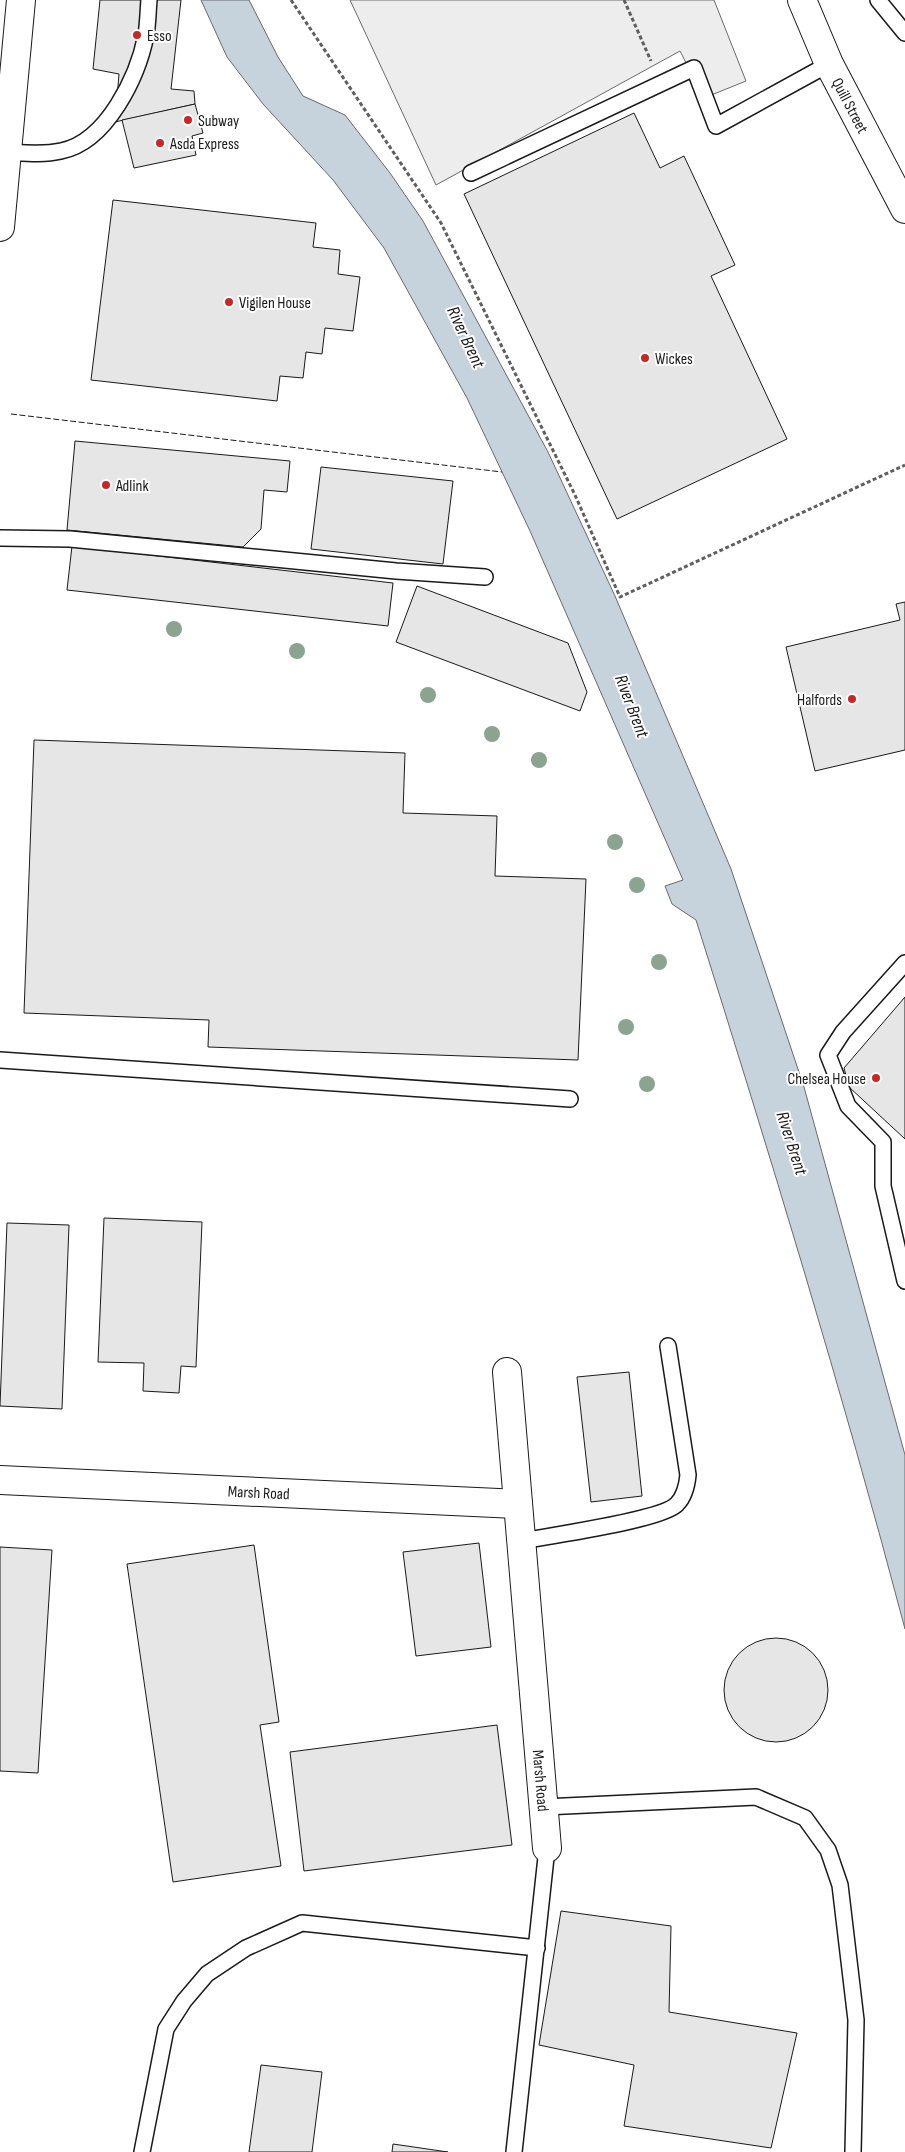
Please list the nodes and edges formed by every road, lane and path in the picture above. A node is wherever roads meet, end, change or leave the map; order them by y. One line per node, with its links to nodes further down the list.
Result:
1 (21, 0): 10 (street)
2 (149, 0): 10 (lane)
3 (291, 0): 14 (path)
4 (624, 0): 9 (path)
5 (802, 0): 8 (street, Quill Street)
6 (878, 0): 7 (lane)
7 (905, 33)
8 (829, 64): 9 (lane); 12 (street, Quill Street)
9 (661, 84): 11 (lane)
10 (6, 139): 13 (street)
11 (471, 173)
12 (905, 210)
13 (0, 227)
14 (905, 465)
15 (0, 538): 16 (lane)
16 (485, 577)
17 (905, 963): 20 (lane)
18 (0, 1060): 19 (lane)
19 (570, 1099)
20 (905, 1281)
21 (668, 1346): 25 (lane)
22 (507, 1372): 24 (street, Marsh Road)
23 (0, 1480): 24 (street, Marsh Road)
24 (518, 1504): 25 (street, Marsh Road)
25 (521, 1541): 26 (street, Marsh Road)
26 (544, 1807): 27 (street, Marsh Road); 31 (lane)
27 (547, 1848): 28 (lane)
28 (537, 1948): 29 (lane); 30 (lane)
29 (142, 2152)
30 (514, 2152)
31 (853, 2152)

